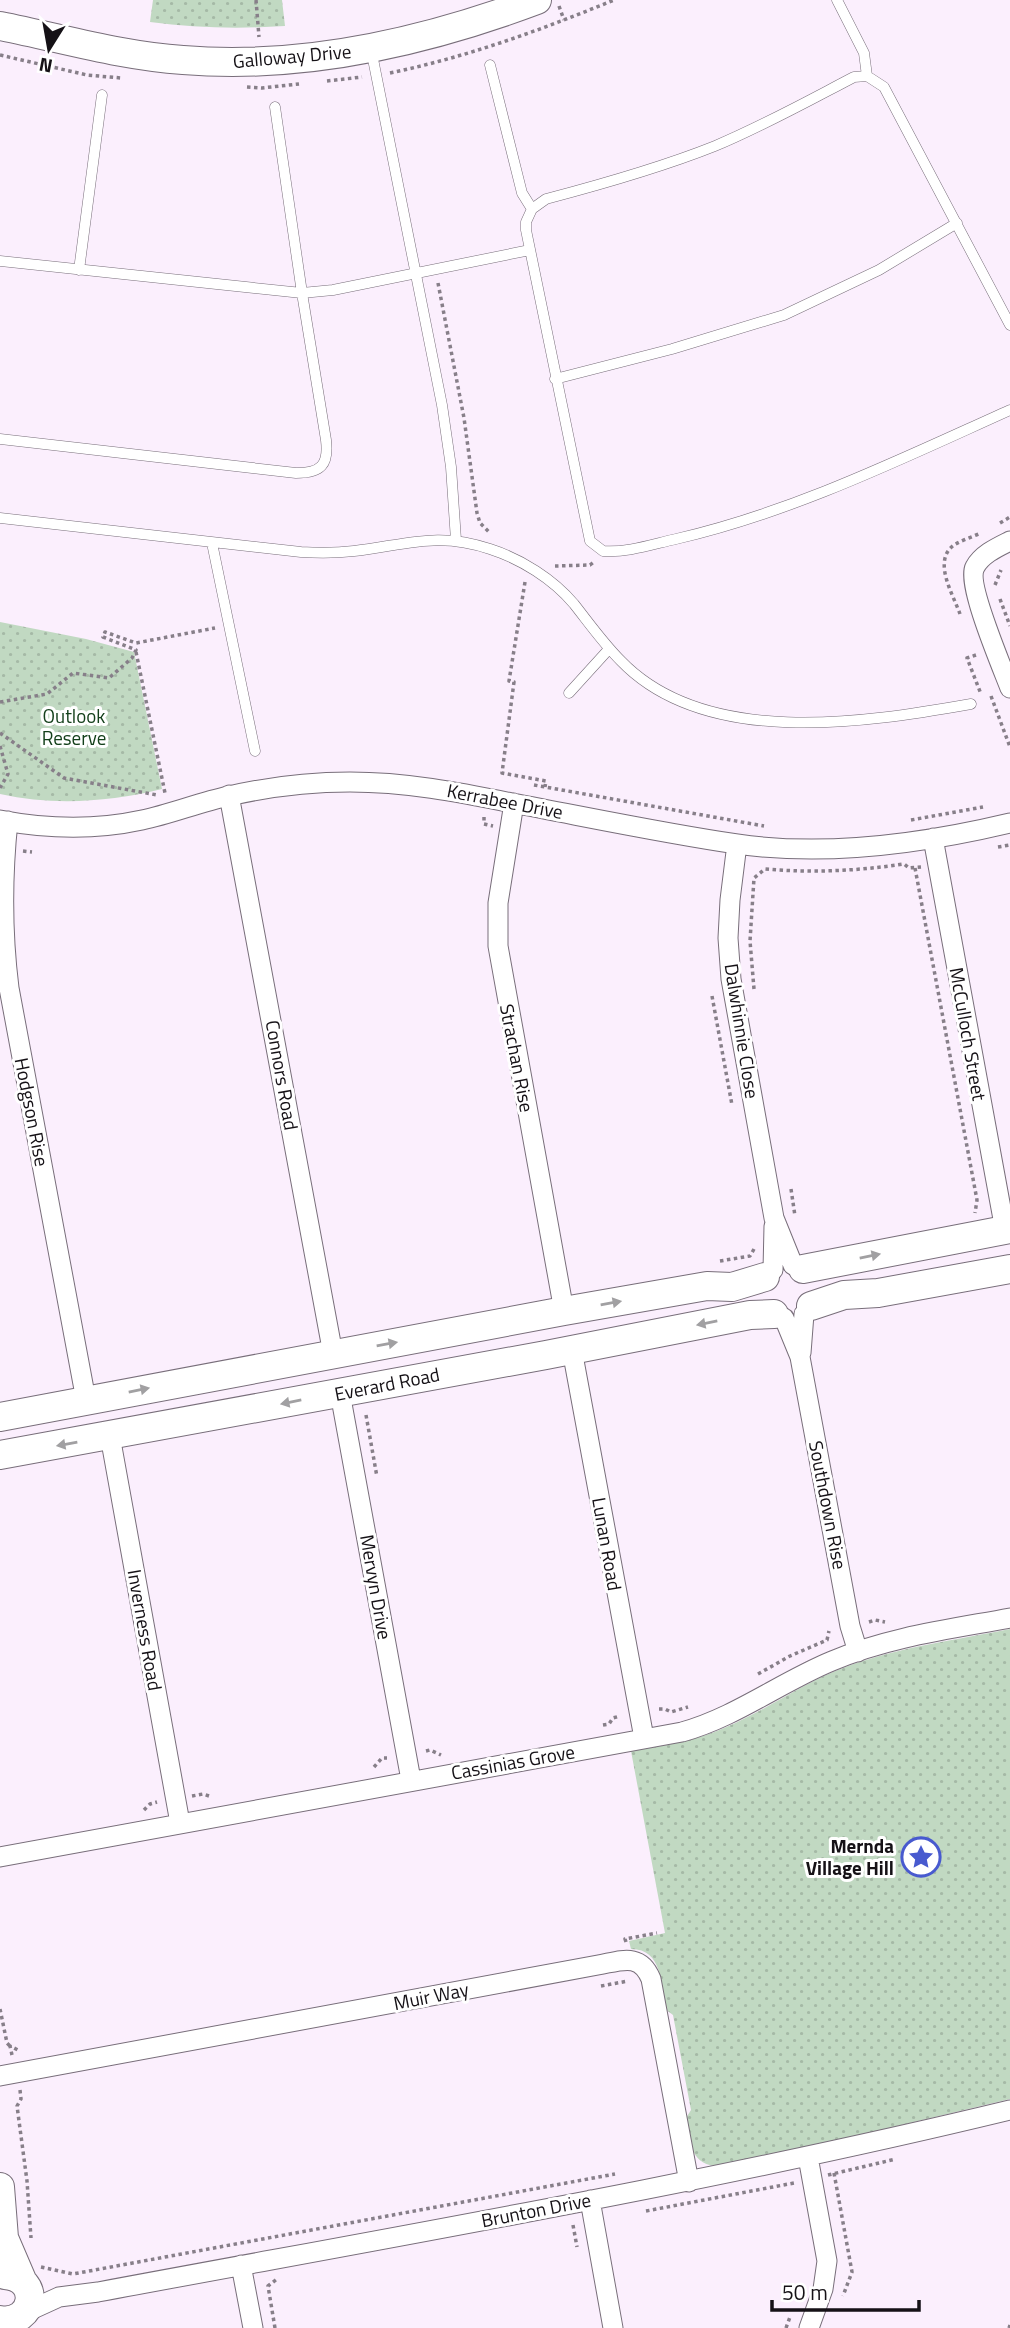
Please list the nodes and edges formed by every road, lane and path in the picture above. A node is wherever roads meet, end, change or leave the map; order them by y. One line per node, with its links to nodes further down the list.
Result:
1 (537, 0): 6 (street, Galloway Drive)
2 (557, 0): 4 (path)
3 (837, 0): 8 (lane)
4 (564, 20)
5 (0, 26): 6 (street, Galloway Drive)
6 (371, 48): 17 (lane)
7 (490, 65): 11 (lane)
8 (867, 76): 11 (lane); 12 (lane)
9 (102, 95): 15 (lane)
10 (275, 107): 18 (lane)
11 (532, 209): 13 (lane)
12 (957, 223): 19 (lane); 20 (lane)
13 (530, 250): 16 (lane); 20 (lane)
14 (0, 261): 15 (lane)
15 (79, 270): 18 (lane)
16 (436, 270): 17 (lane); 24 (path)
17 (415, 274): 18 (lane); 25 (lane)
18 (302, 293): 22 (lane)
19 (1010, 325)
20 (555, 379): 28 (lane)
21 (1010, 410): 28 (lane)
22 (0, 439)
23 (0, 518): 27 (lane)
24 (495, 537)
25 (456, 540): 27 (lane); 30 (lane)
26 (1010, 541): 36 (street)
27 (212, 543): 31 (lane)
28 (603, 551): 30 (path)
29 (1010, 565): 32 (path)
30 (536, 571): 33 (lane); 51 (path)
31 (228, 621): 34 (path); 44 (lane)
32 (1010, 626)
33 (609, 649): 38 (lane); 40 (lane)
34 (136, 650): 39 (path); 46 (path)
35 (980, 666): 40 (path)
36 (1010, 688)
37 (989, 689): 43 (path)
38 (569, 693)
39 (0, 702)
40 (971, 704)
41 (0, 733): 48 (path)
42 (0, 746): 45 (path)
43 (1010, 747)
44 (256, 751)
45 (0, 788)
46 (165, 793)
47 (229, 795): 49 (street, Kerrabee Drive); 52 (street, Kerrabee Drive); 79 (street, Connors Road)
48 (153, 796)
49 (488, 798): 50 (street, Kerrabee Drive); 54 (path)
50 (514, 803): 51 (street, Kerrabee Drive); 54 (street, Strachan Rise)
51 (540, 808): 56 (street, Kerrabee Drive)
52 (4, 820): 81 (street, Hodgson Rise)
53 (1010, 823): 55 (street, Kerrabee Drive)
54 (510, 829): 75 (street, Strachan Rise)
55 (933, 838): 56 (street, Kerrabee Drive); 59 (street, McCulloch Street)
56 (737, 844): 61 (street, Dalwhinnie Close)
57 (1010, 845): 58 (path)
58 (988, 849)
59 (937, 863): 60 (path); 70 (street, McCulloch Street)
60 (915, 868): 62 (path); 67 (path)
61 (734, 869): 62 (path); 74 (street, Dalwhinnie Close)
62 (760, 873): 63 (path)
63 (755, 990)
64 (712, 993): 65 (path)
65 (732, 1106)
66 (789, 1179): 69 (path)
67 (975, 1211): 68 (path); 70 (path)
68 (969, 1216)
69 (796, 1220)
70 (1005, 1222): 74 (street, Everard Road, one-way to 70)
71 (758, 1244): 72 (path)
72 (715, 1262)
73 (1010, 1269): 76 (street, Everard Road)
74 (783, 1270): 75 (street, Everard Road, one-way to 74); 76 (street); 76 (street)
75 (564, 1311): 77 (street, Everard Road)
76 (793, 1313): 78 (street, Everard Road, one-way to 78); 91 (street, Southdown Rise)
77 (450, 1333): 79 (street, Everard Road, one-way to 77); 80 (street)
78 (572, 1350): 80 (street, Everard Road); 94 (street, Lunan Road)
79 (334, 1354): 81 (street, Everard Road, one-way to 79)
80 (457, 1371): 82 (street, Everard Road)
81 (86, 1400): 85 (street, Everard Road)
82 (343, 1405): 84 (path); 86 (street, Everard Road, one-way to 86); 98 (street, Mervyn Drive)
83 (369, 1409): 84 (path)
84 (366, 1415): 88 (path)
85 (0, 1417)
86 (110, 1436): 87 (street, Everard Road, one-way to 87); 102 (street, Inverness Road)
87 (0, 1455)
88 (378, 1481)
89 (1010, 1618): 91 (street, Cassinias Grove)
90 (827, 1619): 92 (path)
91 (858, 1652): 96 (street, Cassinias Grove)
92 (754, 1677)
93 (697, 1705): 94 (path)
94 (639, 1713): 95 (path); 96 (street, Lunan Road)
95 (596, 1726)
96 (644, 1738): 100 (street, Cassinias Grove)
97 (452, 1753): 98 (path)
98 (407, 1756): 99 (path); 100 (street, Mervyn Drive)
99 (364, 1769)
100 (411, 1780): 104 (street, Cassinias Grove)
101 (222, 1795): 102 (path)
102 (176, 1799): 103 (path); 104 (street, Inverness Road)
103 (133, 1812)
104 (180, 1823): 105 (street, Cassinias Grove)
105 (0, 1857)
106 (0, 2009): 107 (path)
107 (10, 2046)
108 (8, 2075): 112 (street, Muir Way); 116 (path)
109 (1010, 2110): 110 (street, Brunton Drive)
110 (808, 2157): 112 (street, Brunton Drive); 125 (street)
111 (627, 2171): 118 (path)
112 (690, 2182): 114 (street, Brunton Drive)
113 (0, 2187): 115 (street)
114 (590, 2200): 117 (street, Brunton Drive); 123 (street)
115 (2, 2247): 118 (street)
116 (32, 2249)
117 (241, 2265): 119 (street, Brunton Drive); 122 (street)
118 (19, 2276): 119 (street, Brunton Drive); 121 (street)
119 (59, 2297): 121 (street, Brunton Drive)
120 (791, 2316): 124 (path)
121 (16, 2319)
122 (253, 2328)
123 (613, 2328)
124 (786, 2328)
125 (809, 2328)

